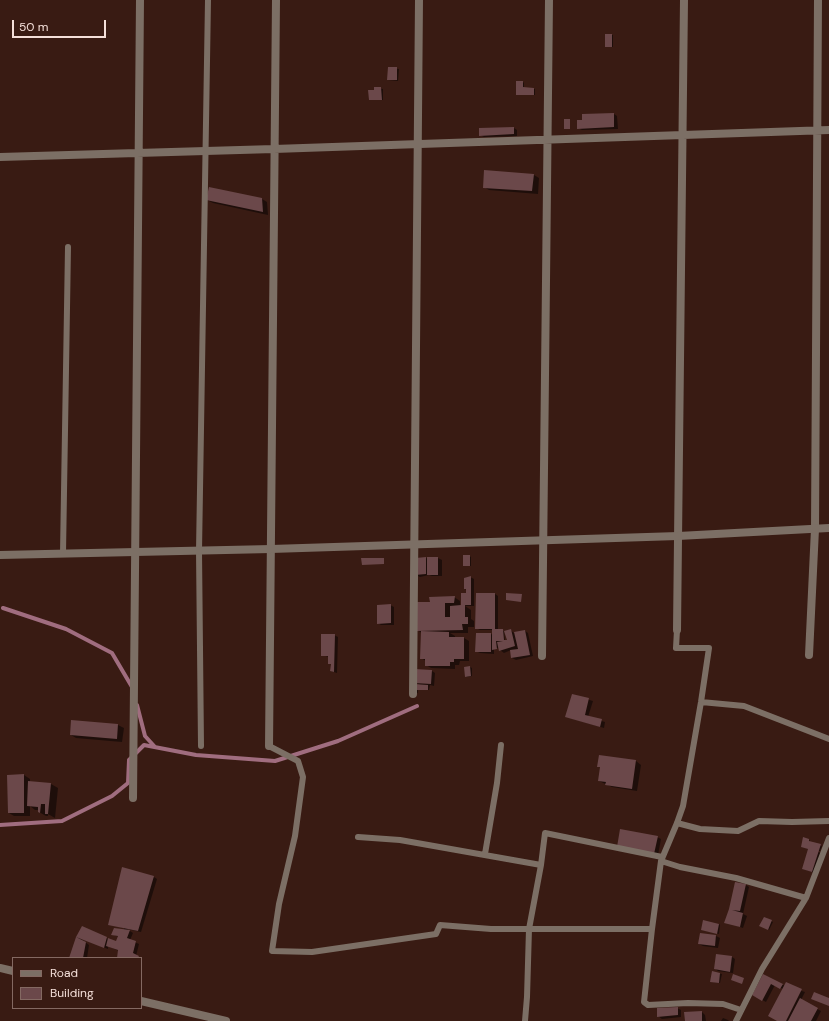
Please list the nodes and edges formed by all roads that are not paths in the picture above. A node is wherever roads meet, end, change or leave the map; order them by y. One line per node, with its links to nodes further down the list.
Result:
1 (140, 0): 15 (street)
2 (208, 0): 14 (lane)
3 (276, 0): 13 (street)
4 (419, 0): 12 (street)
5 (549, 0): 11 (street)
6 (684, 0): 10 (street)
7 (818, 0): 8 (street)
8 (817, 130): 9 (street); 10 (street); 18 (street)
9 (829, 130)
10 (683, 134): 11 (street); 20 (street)
11 (548, 140): 12 (street); 21 (street)
12 (418, 144): 13 (street); 22 (street)
13 (274, 149): 14 (street); 23 (street)
14 (206, 150): 15 (street); 24 (lane)
15 (139, 152): 16 (street); 25 (street)
16 (0, 157)
17 (68, 247): 26 (lane)
18 (815, 528): 19 (street); 20 (street); 29 (street)
19 (829, 528)
20 (678, 536): 21 (street); 28 (street)
21 (544, 540): 22 (street); 30 (street)
22 (415, 544): 23 (street); 31 (street)
23 (270, 549): 24 (street); 36 (street)
24 (200, 551): 25 (street); 35 (lane)
25 (135, 552): 26 (street); 37 (street)
26 (63, 553): 27 (street)
27 (0, 555)
28 (677, 630): 32 (lane)
29 (809, 655)
30 (542, 656)
31 (414, 694)
32 (701, 702): 33 (lane); 39 (lane)
33 (829, 738)
34 (501, 745): 42 (lane)
35 (201, 746)
36 (269, 746): 46 (lane)
37 (133, 798)
38 (829, 821): 39 (lane)
39 (678, 823): 43 (lane)
40 (358, 837): 42 (lane)
41 (829, 838): 45 (lane)
42 (485, 854): 44 (lane)
43 (661, 859): 44 (lane); 45 (lane); 47 (lane)
44 (541, 865): 46 (lane)
45 (806, 898): 51 (lane)
46 (529, 929): 47 (lane); 53 (lane)
47 (652, 929): 51 (lane)
48 (0, 968): 49 (street)
49 (12, 971)
50 (142, 1002): 52 (street)
51 (741, 1010): 54 (lane)
52 (226, 1021)
53 (525, 1021)
54 (736, 1021)

